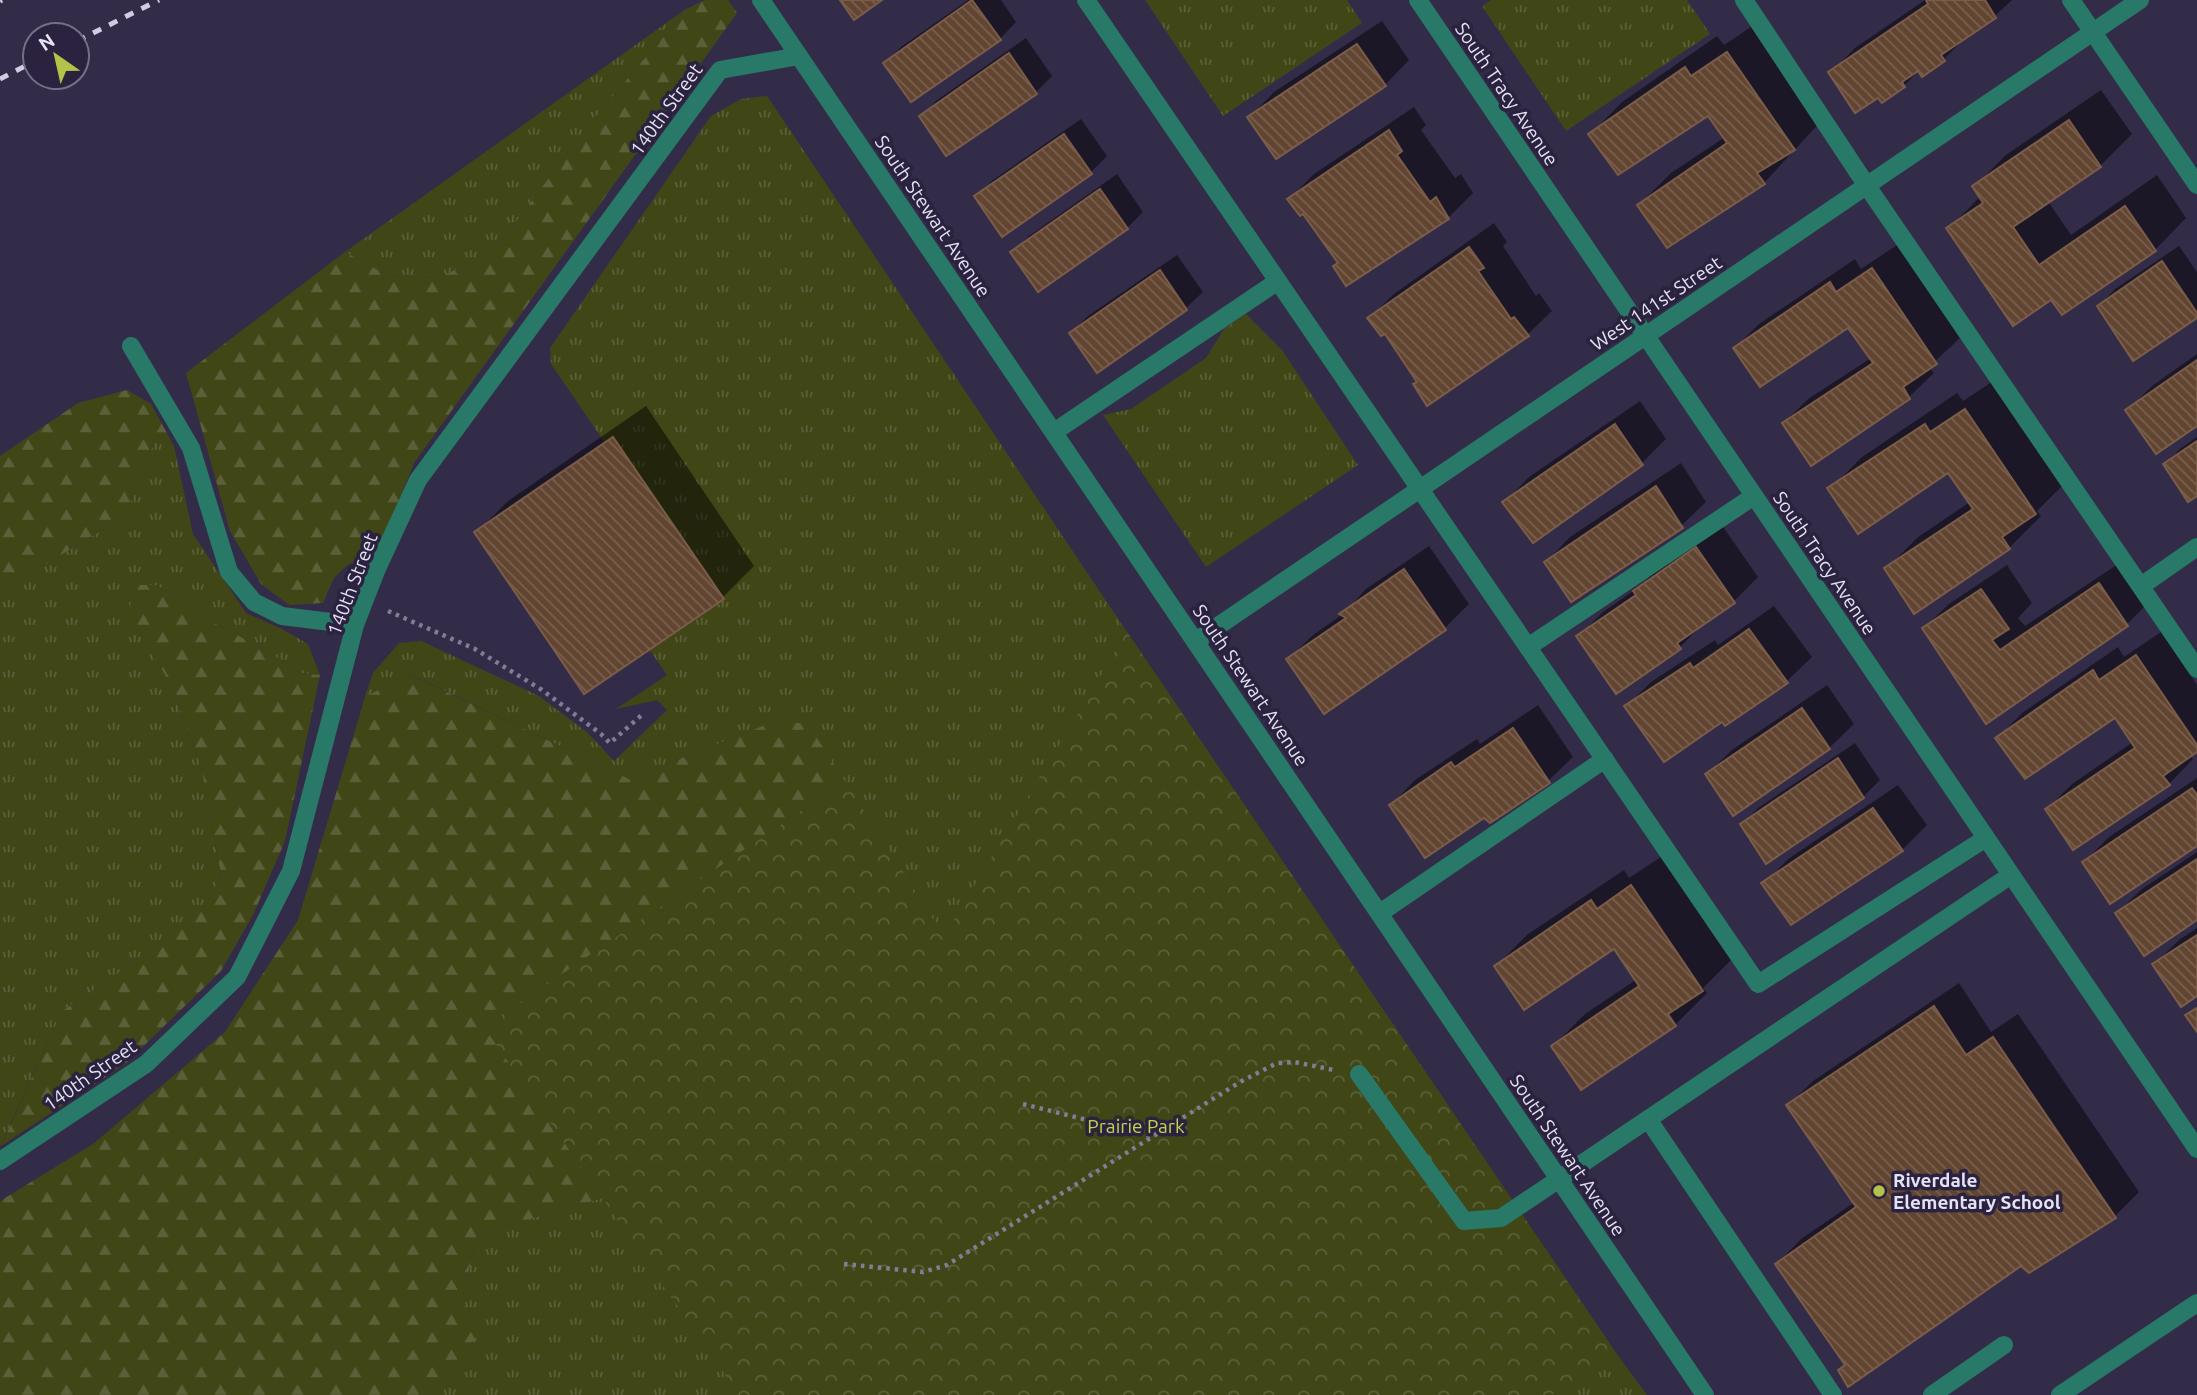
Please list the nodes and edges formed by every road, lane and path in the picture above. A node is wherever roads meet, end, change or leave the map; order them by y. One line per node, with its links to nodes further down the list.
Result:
1 (761, 0): 8 (street, South Stewart Avenue)
2 (1086, 0): 11 (street)
3 (1418, 0): 12 (street, South Tracy Avenue)
4 (1744, 0): 9 (street)
5 (2071, 0): 7 (street)
6 (2140, 0): 7 (street, West 141st Street)
7 (2093, 32): 9 (street, West 141st Street); 10 (street)
8 (799, 56): 14 (street, South Stewart Avenue); 19 (street, 140th Street)
9 (1867, 186): 12 (street, West 141st Street); 18 (street)
10 (2197, 186)
11 (1278, 281): 14 (street); 15 (street)
12 (1646, 336): 15 (street, West 141st Street); 16 (street, South Tracy Avenue)
13 (131, 346): 20 (street)
14 (1054, 432): 21 (street, South Stewart Avenue)
15 (1420, 489): 21 (street, West 141st Street); 22 (street)
16 (1754, 496): 22 (street); 26 (street, South Tracy Avenue)
17 (2197, 547): 18 (street)
18 (2141, 586): 23 (street)
19 (365, 601): 20 (street, 140th Street); 24 (path)
20 (355, 625): 34 (street, 140th Street)
21 (1195, 641): 28 (street, South Stewart Avenue)
22 (1528, 647): 25 (street)
23 (2197, 669)
24 (645, 713)
25 (1605, 759): 26 (street); 28 (street)
26 (1986, 838): 27 (street, South Tracy Avenue)
27 (2011, 874): 31 (street); 33 (street, South Tracy Avenue)
28 (1380, 913): 35 (street, South Stewart Avenue)
29 (1359, 1074): 32 (path); 35 (street)
30 (1023, 1104): 32 (path)
31 (1648, 1119): 35 (street); 40 (street)
32 (1152, 1136): 36 (path)
33 (2197, 1149)
34 (0, 1161)
35 (1559, 1179): 39 (street, South Stewart Avenue)
36 (844, 1264)
37 (2197, 1303): 42 (street)
38 (2004, 1345): 41 (street)
39 (1705, 1395)
40 (1833, 1395)
41 (1932, 1395)
42 (2060, 1395)

